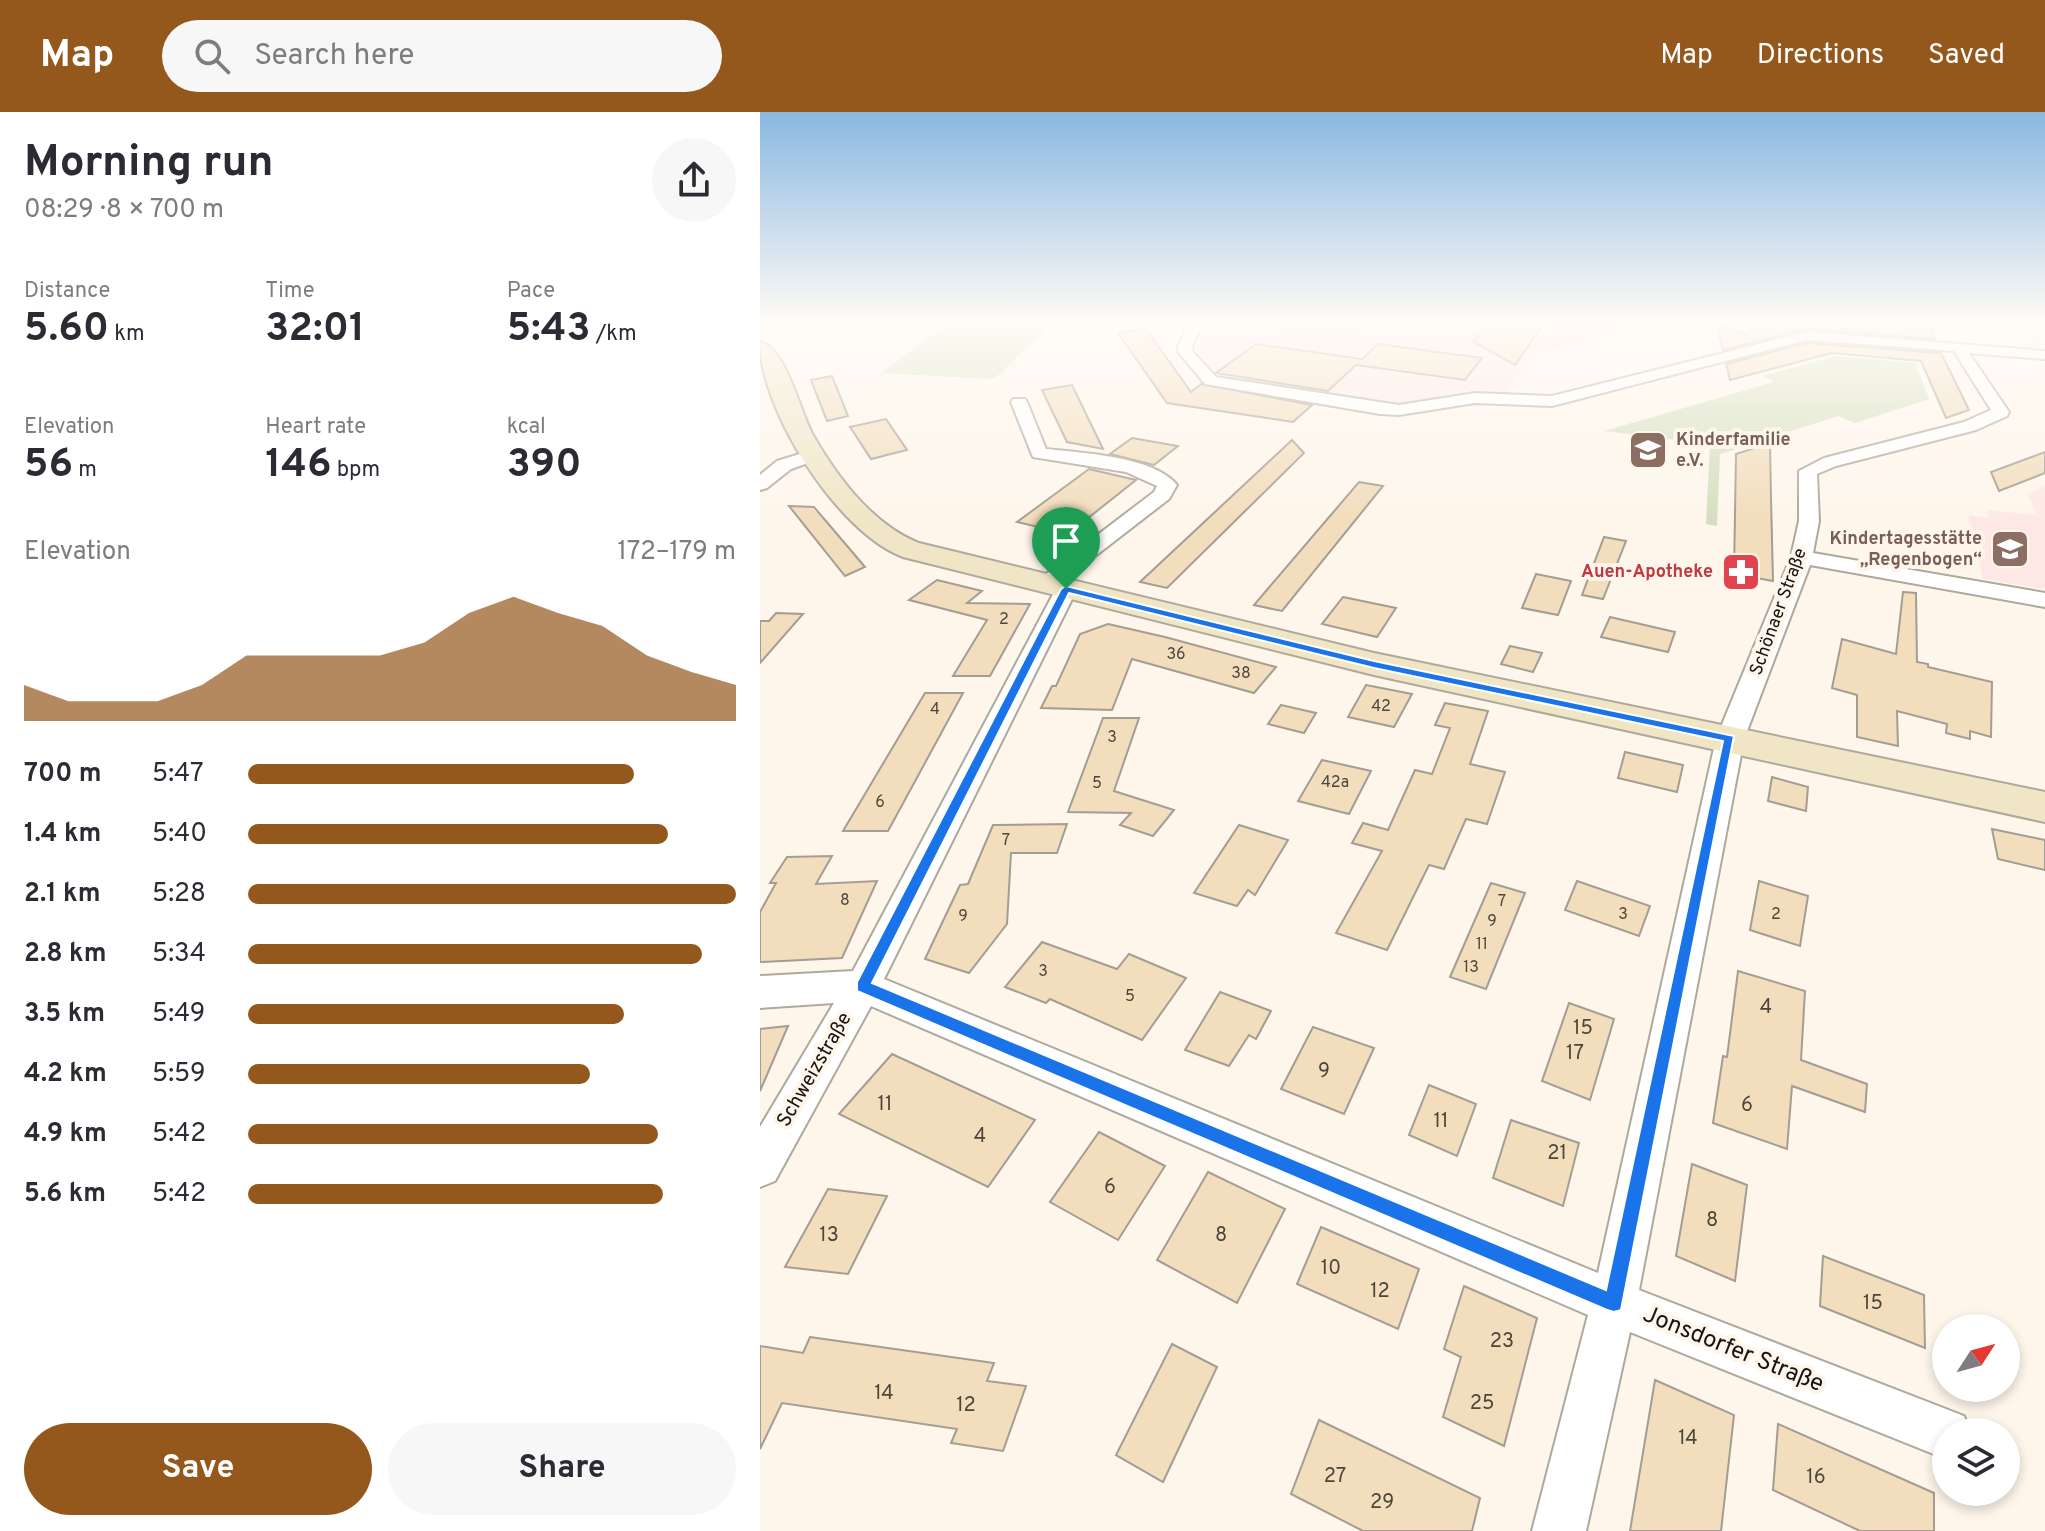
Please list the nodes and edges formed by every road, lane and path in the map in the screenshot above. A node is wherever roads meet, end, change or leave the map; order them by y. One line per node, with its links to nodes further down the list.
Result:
1 (783, 389): 6 (street)
2 (1261, 389): 3 (street)
3 (1598, 389)
4 (1986, 389): 8 (street, Schönaer Straße)
5 (1019, 402): 9 (street)
6 (813, 455): 7 (street); 9 (street)
7 (760, 484)
8 (1802, 557): 10 (street); 11 (street, Schönaer Straße)
9 (1055, 586): 11 (street); 13 (street, Schweizstraße)
10 (2045, 600)
11 (1730, 739): 12 (street); 16 (street, Schönaer Straße)
12 (2045, 807)
13 (863, 986): 14 (street, Jonsdorfer Straße); 15 (street, Schweizstraße); 16 (street, Jonsdorfer Straße)
14 (760, 992)
15 (760, 1166)
16 (1614, 1303): 17 (street, Jonsdorfer Straße); 18 (street, Schönaer Straße)
17 (1932, 1428)
18 (1559, 1531)

